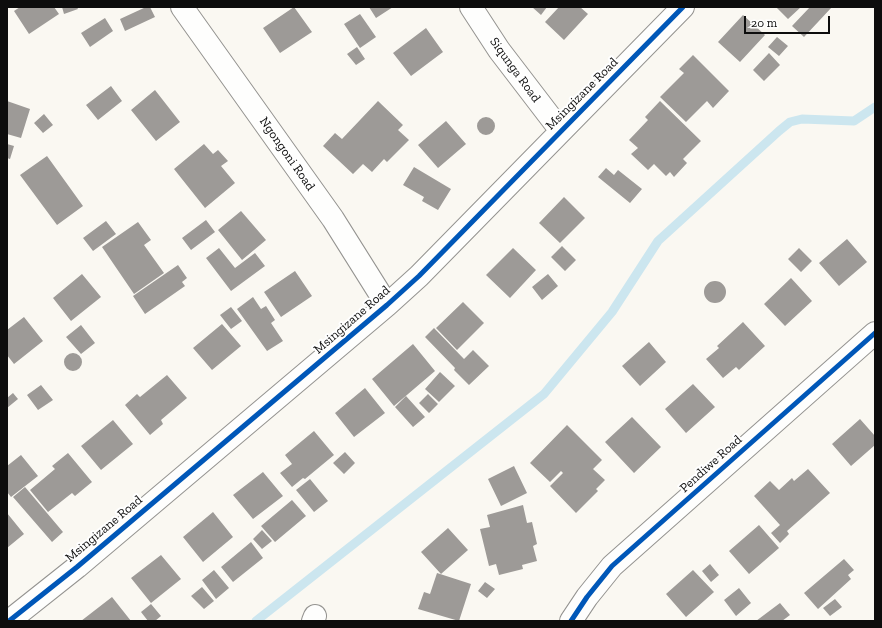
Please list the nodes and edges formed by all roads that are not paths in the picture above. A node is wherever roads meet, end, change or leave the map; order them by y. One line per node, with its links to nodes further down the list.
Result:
1 (182, 7): 5 (street, Ngongoni Road)
2 (471, 7): 4 (street, Siqunga Road)
3 (683, 7): 4 (street, Msingizane Road)
4 (561, 131): 5 (street, Msingizane Road)
5 (387, 305): 7 (street, Msingizane Road)
6 (875, 333): 8 (street, Pendiwe Road)
7 (9, 621)
8 (571, 621)

